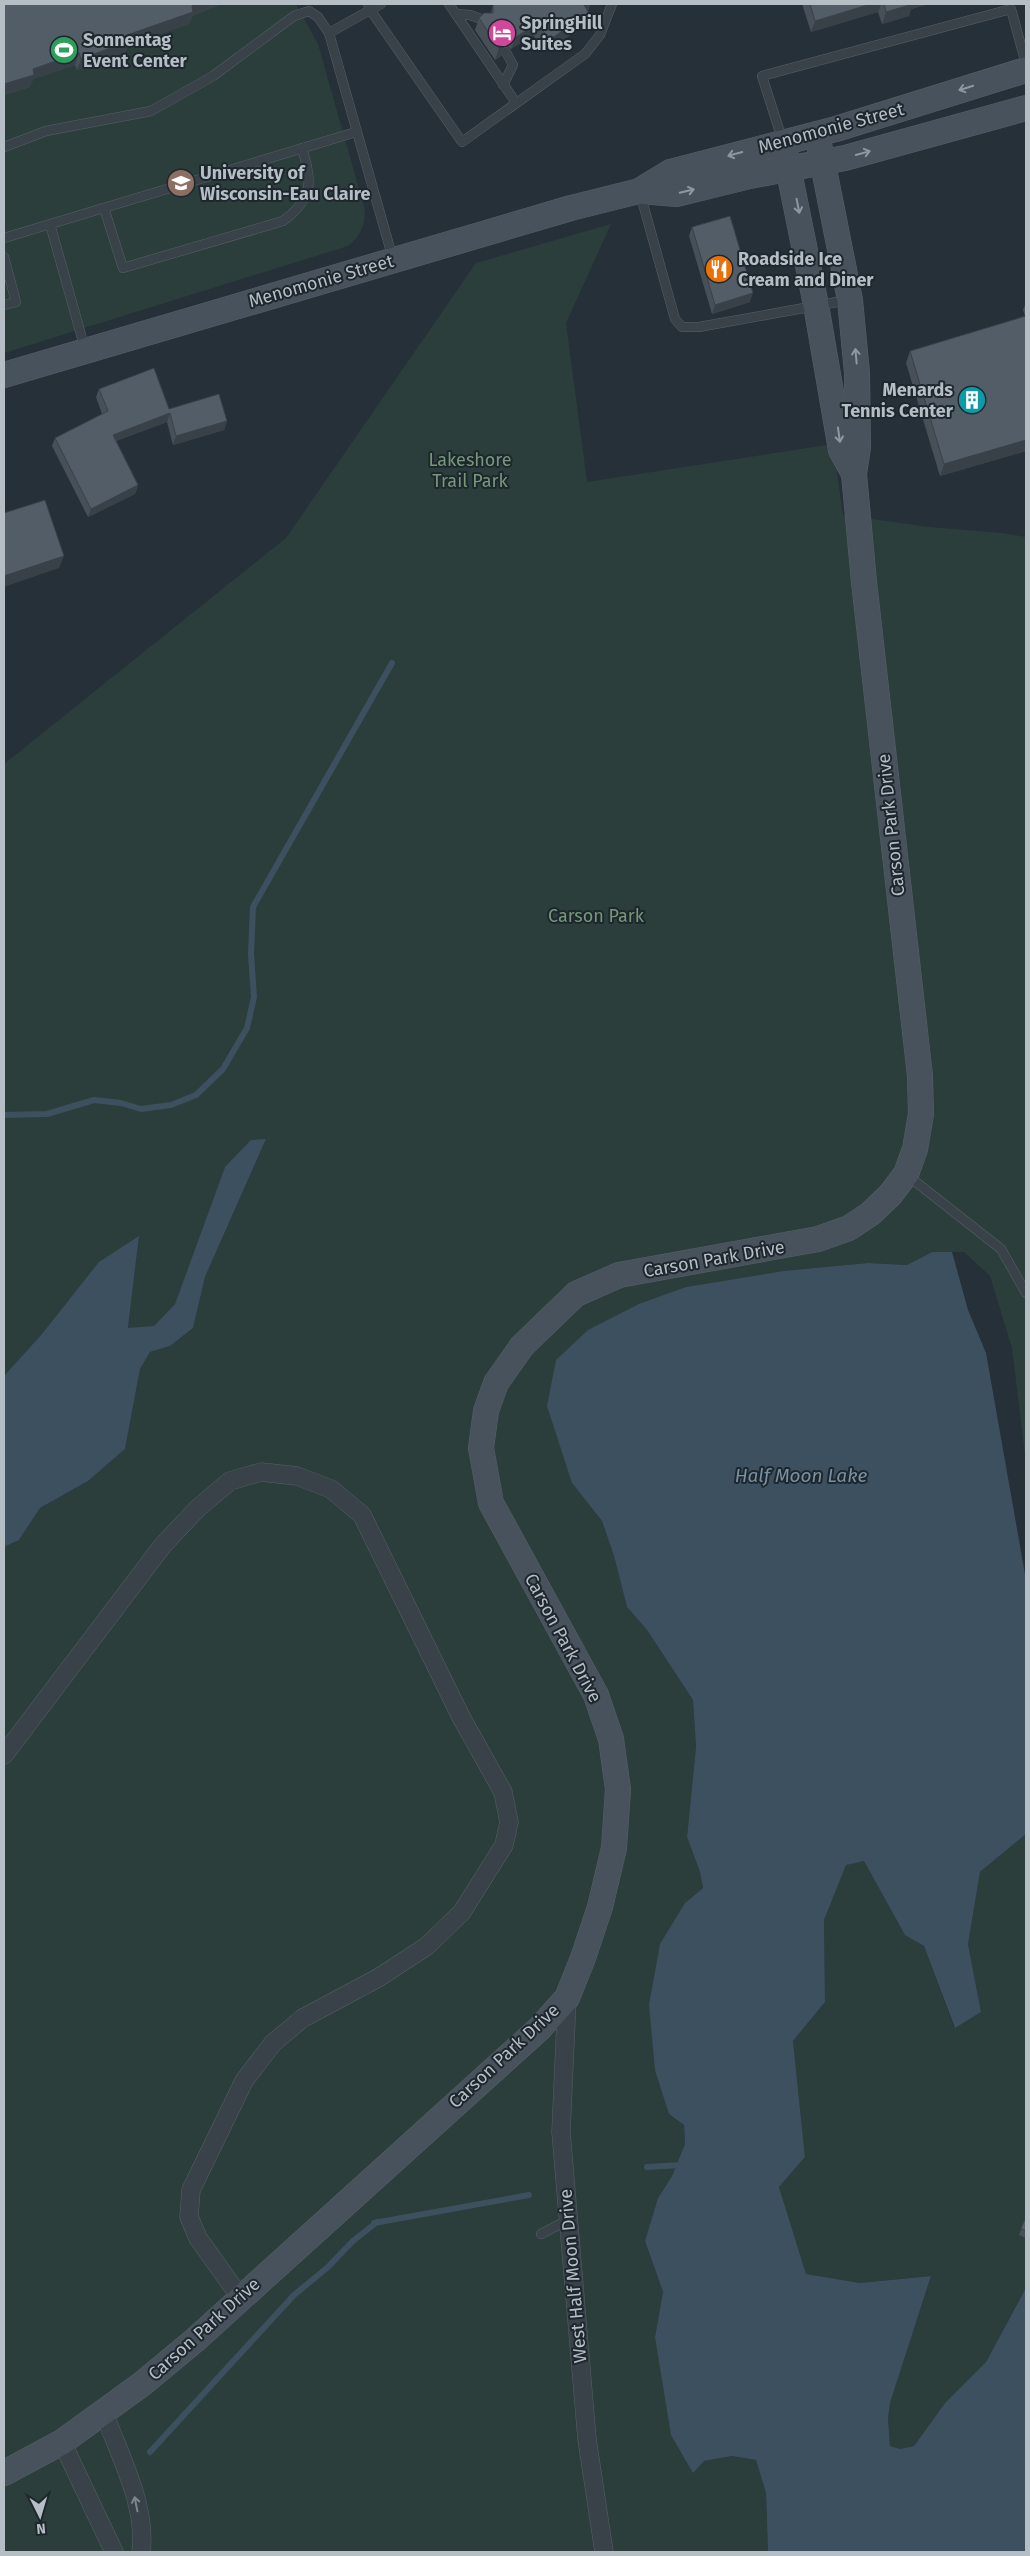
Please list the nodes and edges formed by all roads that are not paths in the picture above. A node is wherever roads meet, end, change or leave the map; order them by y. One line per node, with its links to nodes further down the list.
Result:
1 (381, 4): 5 (lane)
2 (449, 4): 6 (lane)
3 (612, 4): 13 (lane)
4 (307, 8): 8 (lane); 18 (lane)
5 (369, 8): 8 (lane); 13 (lane)
6 (456, 14): 7 (lane); 12 (lane)
7 (484, 20)
8 (329, 33): 15 (lane)
9 (506, 52): 12 (lane)
10 (1026, 64): 17 (lane)
11 (1026, 70): 16 (street, Menomonie Street, one-way to 16)
12 (503, 85): 13 (lane)
13 (516, 104)
14 (1026, 108): 20 (street, Menomonie Street, one-way to 14)
15 (356, 132): 19 (lane); 27 (lane)
16 (817, 134): 17 (street, Menomonie Street); 20 (street, Carson Park Drive)
17 (783, 142): 21 (street, Carson Park Drive); 22 (street, Menomonie Street, one-way to 22)
18 (5, 146)
19 (302, 148): 23 (lane); 23 (lane)
20 (824, 162): 21 (street, Menomonie Street); 28 (street, Carson Park Drive)
21 (789, 168): 22 (street, Menomonie Street, one-way to 21); 29 (street, Carson Park Drive, one-way to 29)
22 (639, 190): 27 (street, Menomonie Street); 29 (lane)
23 (104, 208): 24 (lane)
24 (50, 224): 25 (lane); 31 (lane)
25 (4, 238)
26 (4, 257): 30 (lane)
27 (393, 260): 31 (street, Menomonie Street)
28 (850, 300): 29 (lane); 33 (street, Carson Park Drive, one-way to 28)
29 (816, 305): 33 (street, Carson Park Drive, one-way to 33)
30 (4, 306)
31 (86, 350): 32 (street, Menomonie Street)
32 (4, 375)
33 (854, 474): 34 (street, Carson Park Drive)
34 (906, 1174): 35 (lane); 37 (street, Carson Park Drive)
35 (1026, 1293)
36 (4, 1756): 40 (street)
37 (567, 1998): 38 (street, West Half Moon Drive); 40 (street, Carson Park Drive)
38 (568, 2220): 39 (lane); 46 (street, West Half Moon Drive)
39 (541, 2234)
40 (240, 2297): 41 (street, Carson Park Drive)
41 (104, 2414): 42 (street, Carson Park Drive); 45 (street, one-way to 41)
42 (62, 2442): 43 (street, Carson Park Drive); 44 (street)
43 (4, 2473)
44 (114, 2552)
45 (141, 2552)
46 (604, 2552)

